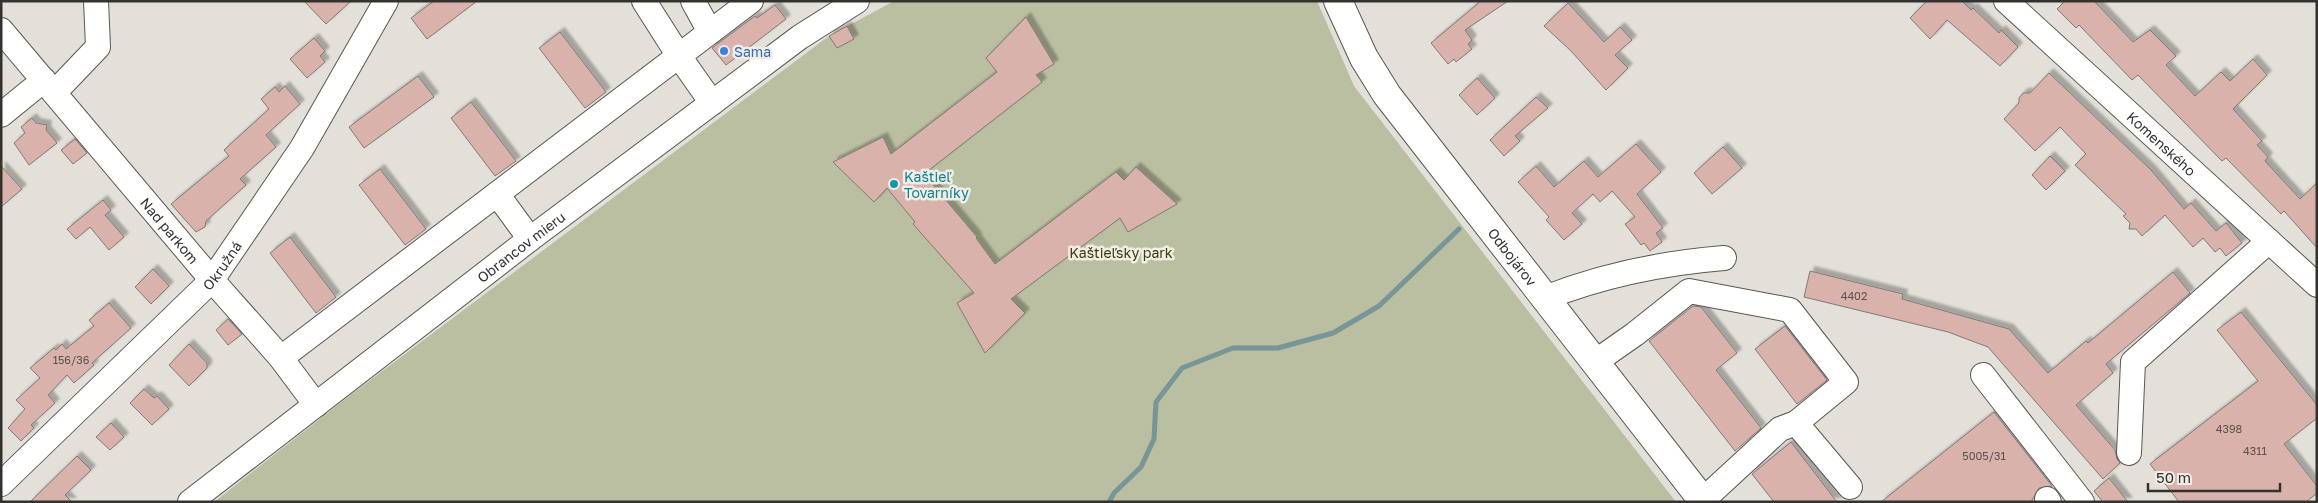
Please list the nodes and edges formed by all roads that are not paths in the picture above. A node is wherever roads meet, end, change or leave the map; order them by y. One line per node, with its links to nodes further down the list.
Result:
1 (96, 1): 12 (street)
2 (386, 1): 19 (street, Okružná)
3 (644, 1): 11 (street)
4 (693, 1): 10 (street)
5 (751, 1): 10 (street)
6 (857, 1): 13 (street, Obrancov mieru)
7 (1338, 1): 21 (main road, Odbojárov)
8 (2006, 1): 17 (street, Komenského)
9 (1, 30): 12 (street, Nad parkom)
10 (710, 32): 11 (street)
11 (678, 56): 13 (street); 15 (street)
12 (49, 86): 14 (street); 19 (street, Nad parkom)
13 (712, 103): 16 (street, Obrancov mieru)
14 (1, 115)
15 (497, 194): 16 (street); 22 (street)
16 (530, 238): 25 (street, Obrancov mieru)
17 (2269, 241): 20 (street, Komenského); 27 (street)
18 (1724, 258): 21 (street)
19 (212, 280): 22 (street, Nad parkom); 28 (street, Okružná)
20 (2317, 285)
21 (1545, 298): 23 (main road, Odbojárov)
22 (281, 358): 25 (street, Nad parkom)
23 (1595, 362): 26 (street); 30 (main road, Odbojárov)
24 (1983, 376): 32 (street)
25 (316, 405): 31 (street, Obrancov mieru)
26 (1796, 423): 29 (street); 30 (street)
27 (2129, 453)
28 (1, 484)
29 (1850, 487)
30 (1703, 501)
31 (190, 502)
32 (2082, 502)

